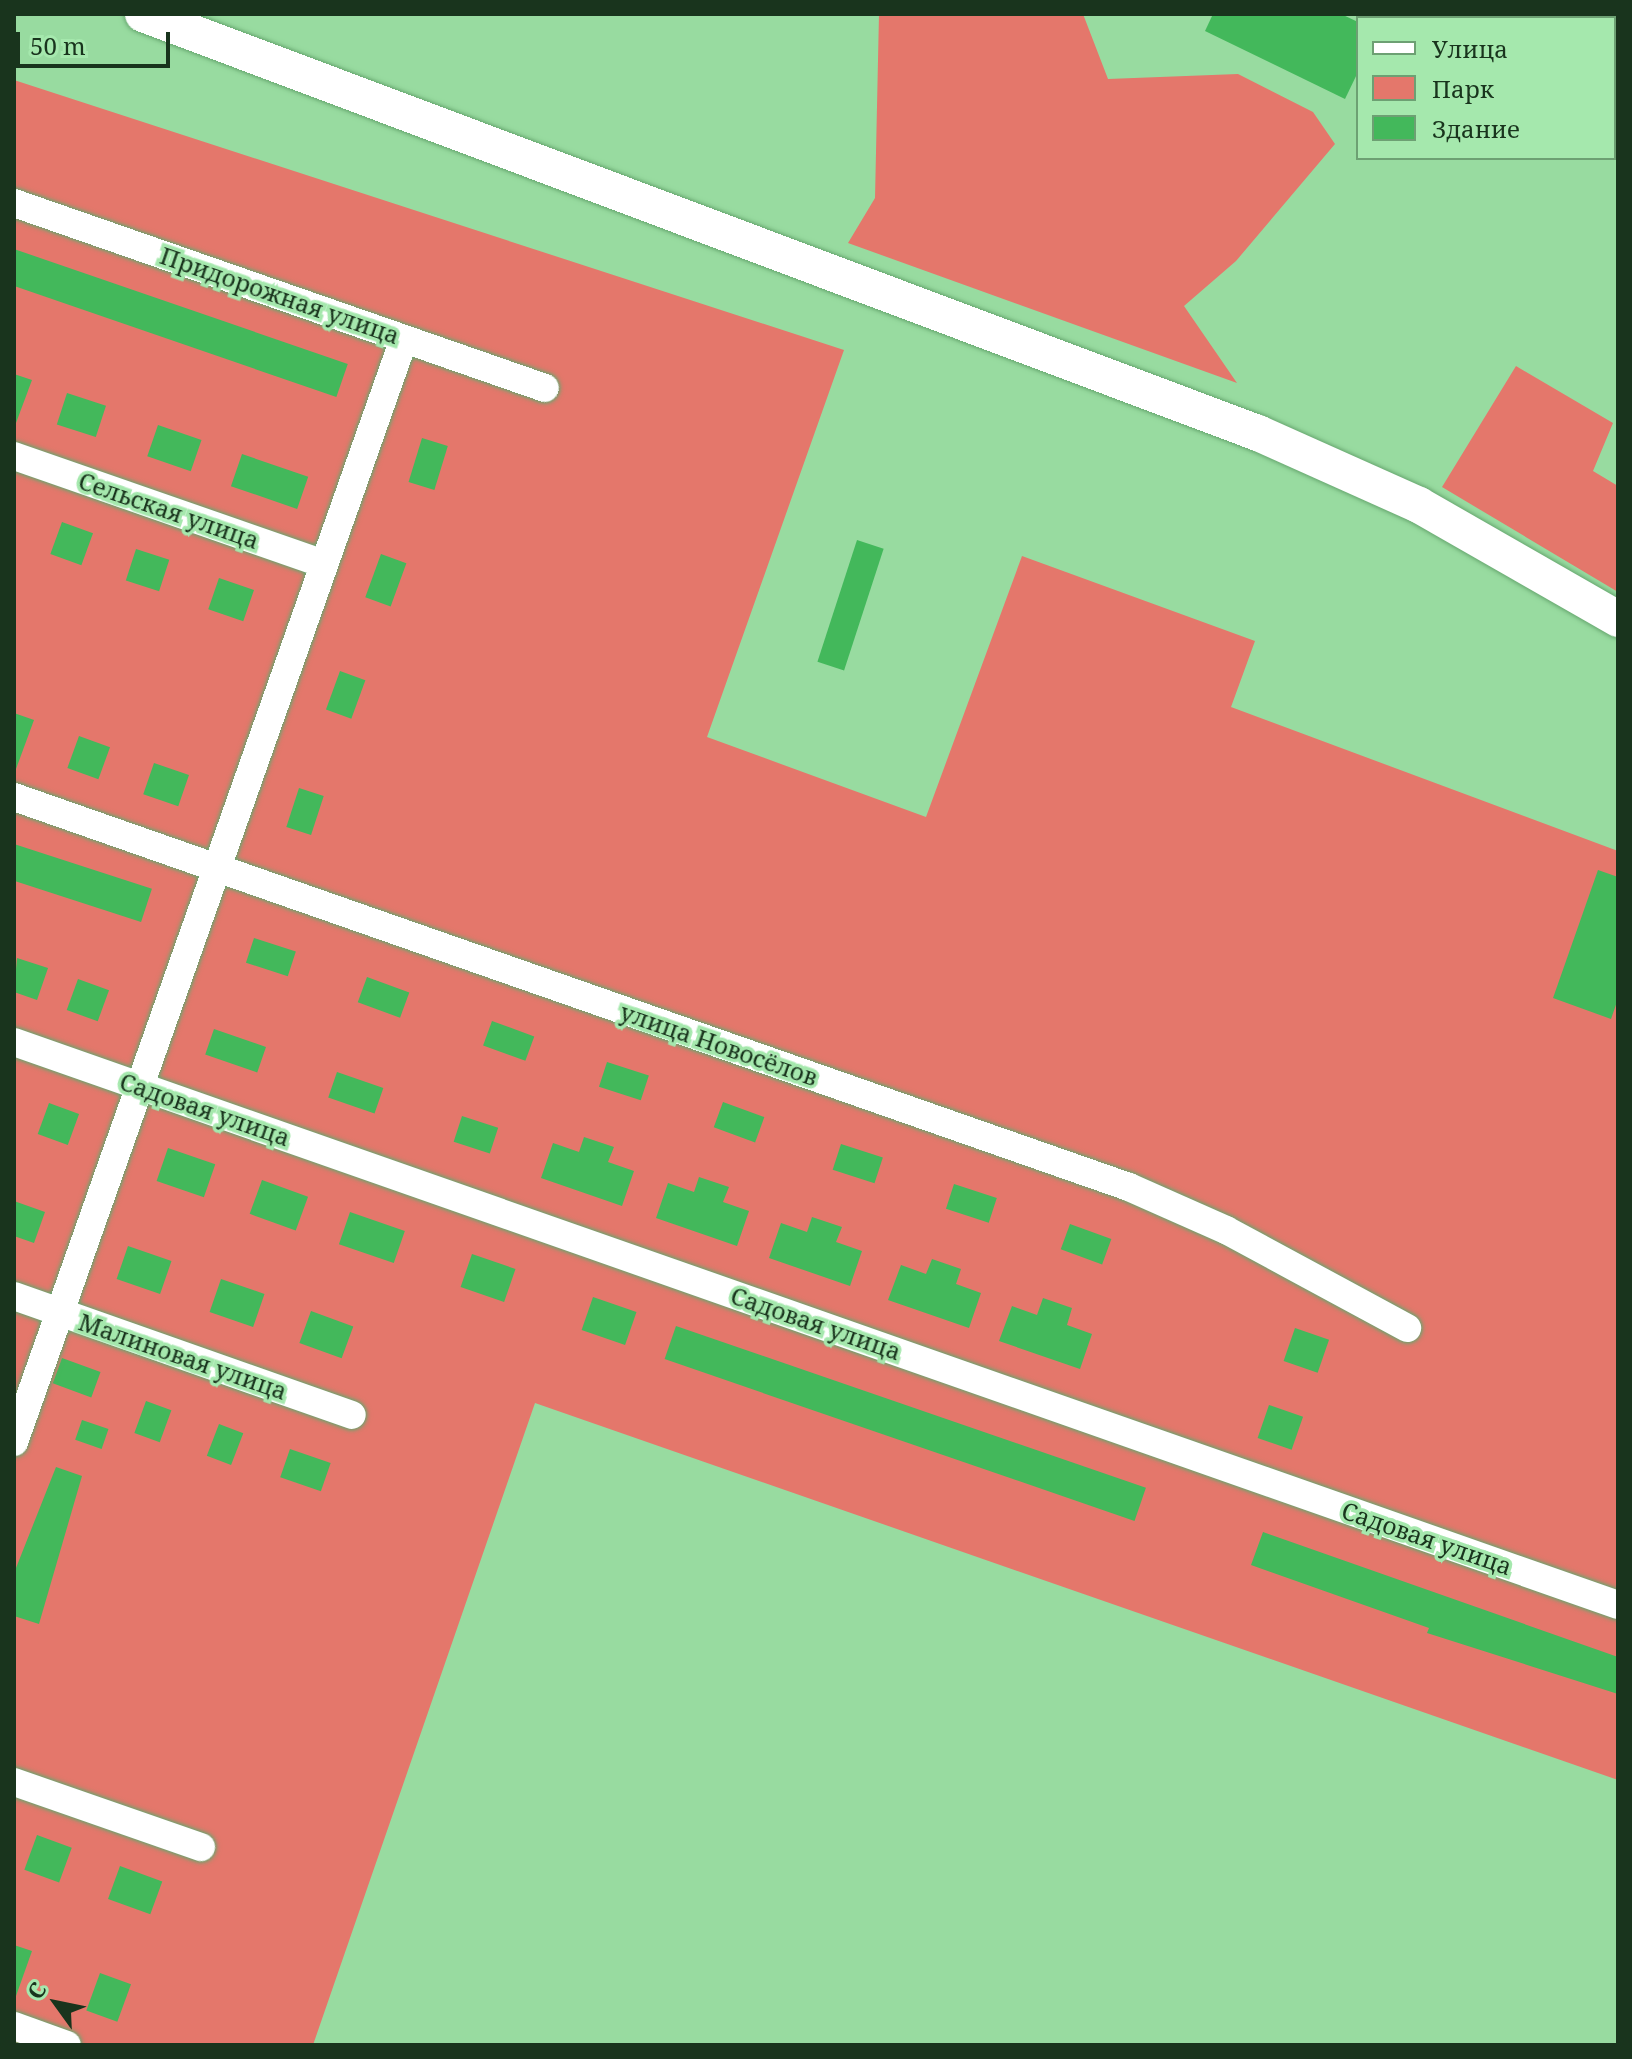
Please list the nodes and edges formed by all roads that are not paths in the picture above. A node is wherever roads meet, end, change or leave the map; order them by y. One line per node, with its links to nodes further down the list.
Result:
1 (143, 14): 7 (main road)
2 (14, 203): 3 (street, Придорожная улица)
3 (404, 339): 4 (street, Придорожная улица); 6 (street)
4 (545, 388)
5 (14, 456): 6 (street, Сельская улица)
6 (324, 564): 9 (street)
7 (1618, 619)
8 (14, 797): 9 (street, улица Новосёлов)
9 (217, 868): 11 (street); 14 (street, улица Новосёлов)
10 (14, 1042): 11 (street, Садовая улица)
11 (140, 1086): 13 (street); 17 (street, Садовая улица)
12 (14, 1296): 13 (street, Малиновая улица)
13 (60, 1312): 15 (street, Малиновая улица); 16 (street)
14 (1407, 1328)
15 (352, 1415)
16 (14, 1442)
17 (1618, 1605)
18 (14, 1782): 19 (street)
19 (201, 1847)
20 (14, 2026): 21 (street)
21 (67, 2045)

